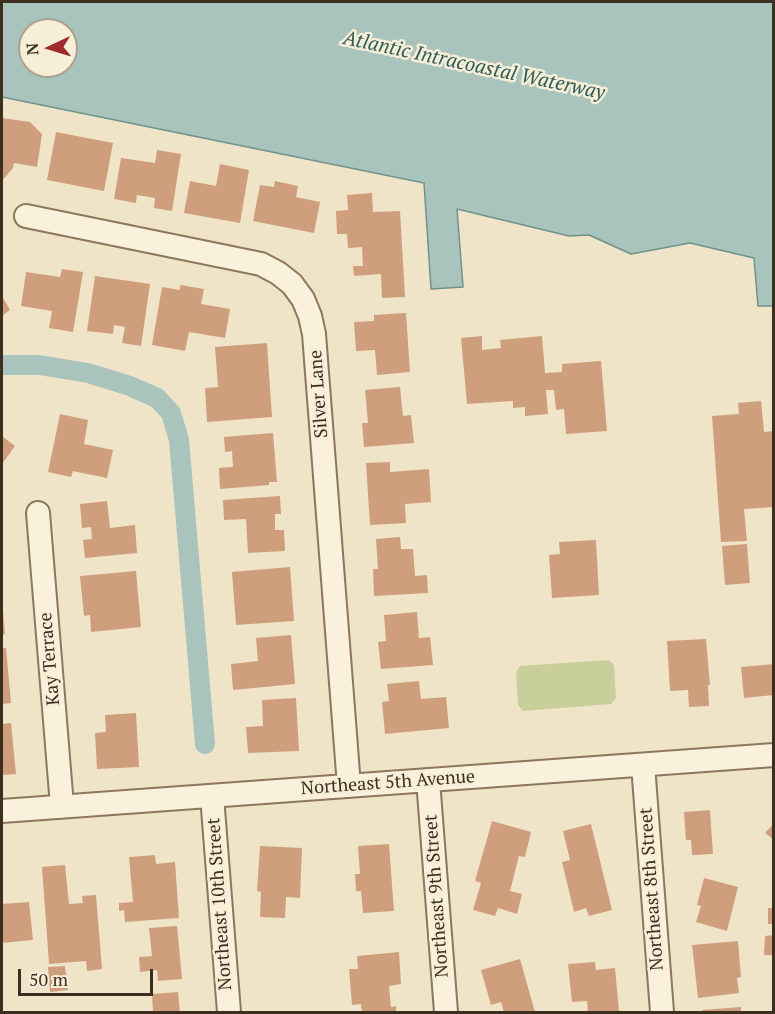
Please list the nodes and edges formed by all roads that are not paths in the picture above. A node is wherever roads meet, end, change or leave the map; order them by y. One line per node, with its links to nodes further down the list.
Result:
1 (26, 216): 6 (street, Silver Lane)
2 (38, 513): 8 (street, Kay Terrace)
3 (774, 756): 4 (street, Northeast 5th Avenue)
4 (643, 765): 5 (street, Northeast 5th Avenue); 12 (street, Northeast 8th Street)
5 (428, 780): 6 (street, Northeast 5th Avenue); 11 (street, Northeast 9th Street)
6 (349, 786): 7 (street, Northeast 5th Avenue)
7 (212, 796): 8 (street, Northeast 5th Avenue); 10 (street, Northeast 10th Street)
8 (62, 806): 9 (street, Northeast 5th Avenue)
9 (2, 811)
10 (229, 1012)
11 (446, 1012)
12 (662, 1012)

